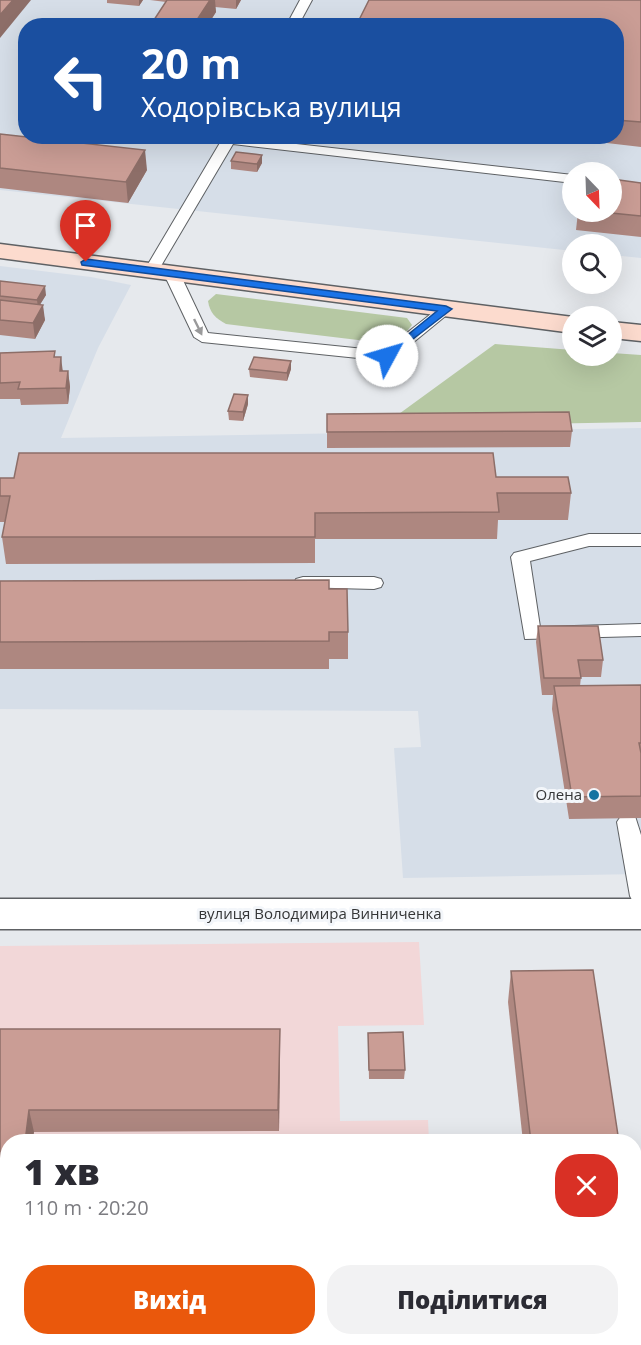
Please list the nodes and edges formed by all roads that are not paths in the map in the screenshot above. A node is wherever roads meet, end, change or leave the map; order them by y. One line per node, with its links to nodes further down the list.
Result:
1 (306, 0): 2 (lane)
2 (296, 18)
3 (227, 144): 7 (lane)
4 (281, 144): 5 (lane)
5 (562, 177)
6 (0, 251): 7 (main road)
7 (161, 272): 8 (main road); 8 (lane, one-way to 8)
8 (446, 309): 9 (main road)
9 (562, 324)
10 (622, 331): 11 (main road)
11 (641, 333)
12 (641, 540): 15 (lane)
13 (280, 583): 14 (lane)
14 (374, 583)
15 (641, 630)
16 (628, 822): 17 (lane)
17 (641, 896)
18 (0, 914): 19 (street, вулиця Володимира Винниченка)
19 (641, 914)

